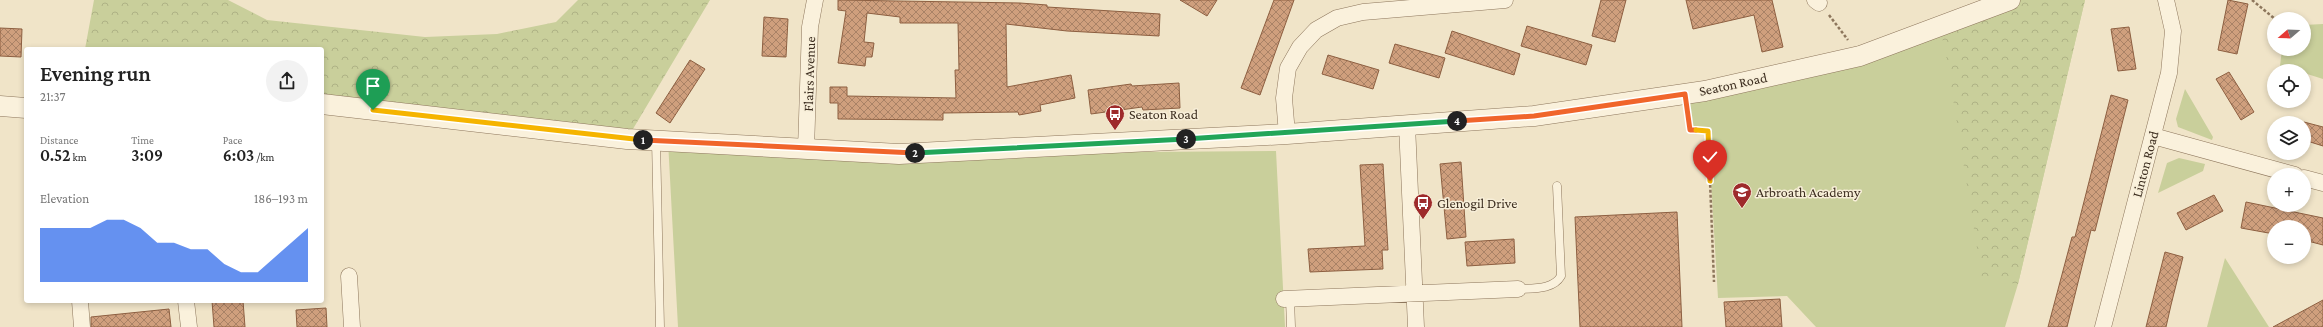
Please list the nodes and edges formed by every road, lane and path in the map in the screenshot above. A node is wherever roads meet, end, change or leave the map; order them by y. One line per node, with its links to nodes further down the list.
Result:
1 (815, 0): 17 (street, Flairs Avenue)
2 (1505, 0): 14 (street)
3 (2010, 0): 8 (street, Seaton Road)
4 (2166, 0): 15 (street, Linton Road)
5 (2252, 0): 7 (path)
6 (1817, 2): 8 (path)
7 (2267, 12)
8 (1860, 56): 9 (street, Seaton Road)
9 (1685, 94): 13 (street, Seaton Road); 23 (path)
10 (324, 104): 16 (street, Seaton Road)
11 (0, 106): 12 (street)
12 (24, 108)
13 (1407, 125): 14 (street, Seaton Road); 25 (street)
14 (1287, 134): 17 (street, Seaton Road)
15 (2153, 136): 18 (street); 35 (street, Linton Road)
16 (656, 140): 17 (street, Seaton Road); 32 (lane)
17 (806, 149)
18 (2269, 168)
19 (2311, 180): 20 (street)
20 (2323, 183)
21 (1557, 186): 24 (lane)
22 (349, 276): 31 (street)
23 (1714, 282)
24 (1518, 289): 25 (street)
25 (1415, 294): 26 (street); 34 (street)
26 (1287, 299): 33 (lane)
27 (80, 303): 29 (street)
28 (186, 303): 30 (street)
29 (82, 327)
30 (189, 327)
31 (352, 327)
32 (660, 327)
33 (1291, 327)
34 (1416, 327)
35 (2102, 327)

